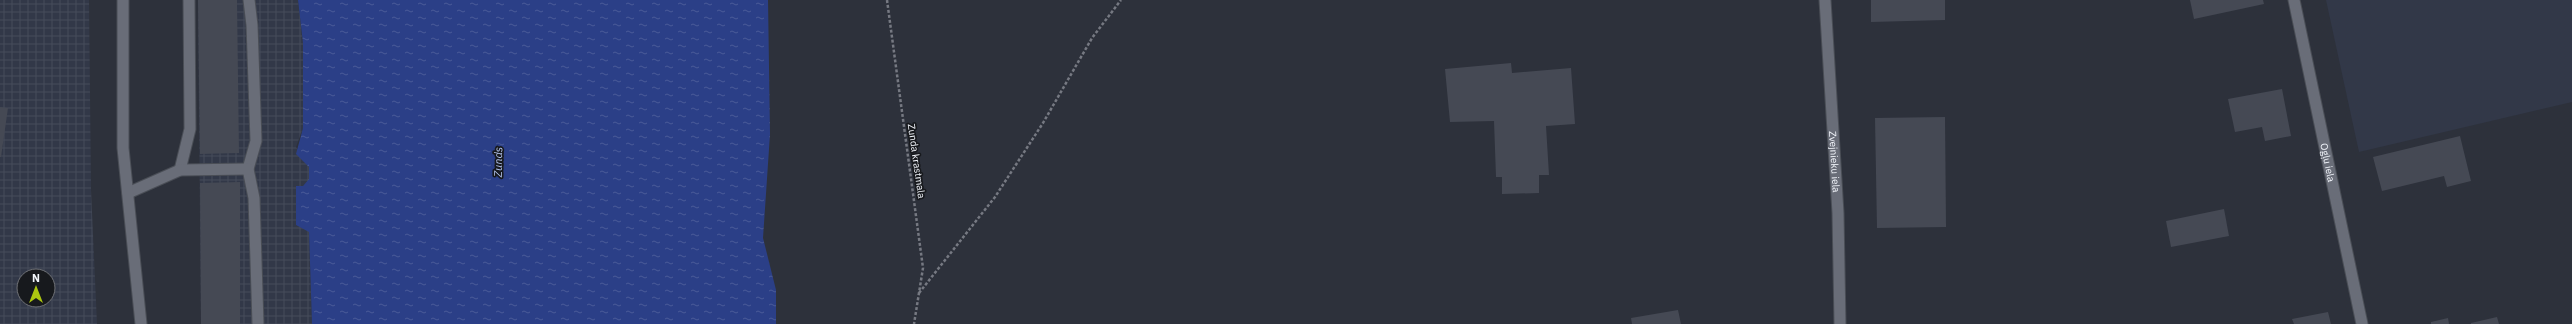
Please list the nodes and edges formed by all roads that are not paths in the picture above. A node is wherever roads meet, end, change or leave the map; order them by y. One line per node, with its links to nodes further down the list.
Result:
1 (123, 0): 8 (street)
2 (189, 0): 7 (street)
3 (248, 0): 6 (street)
4 (1825, 0): 11 (street, Zvejnieku iela)
5 (2294, 0): 12 (street, Ogļu iela)
6 (248, 169): 7 (street); 10 (street)
7 (180, 170): 8 (street)
8 (128, 193): 9 (street)
9 (141, 324)
10 (258, 324)
11 (1840, 324)
12 (2362, 324)

